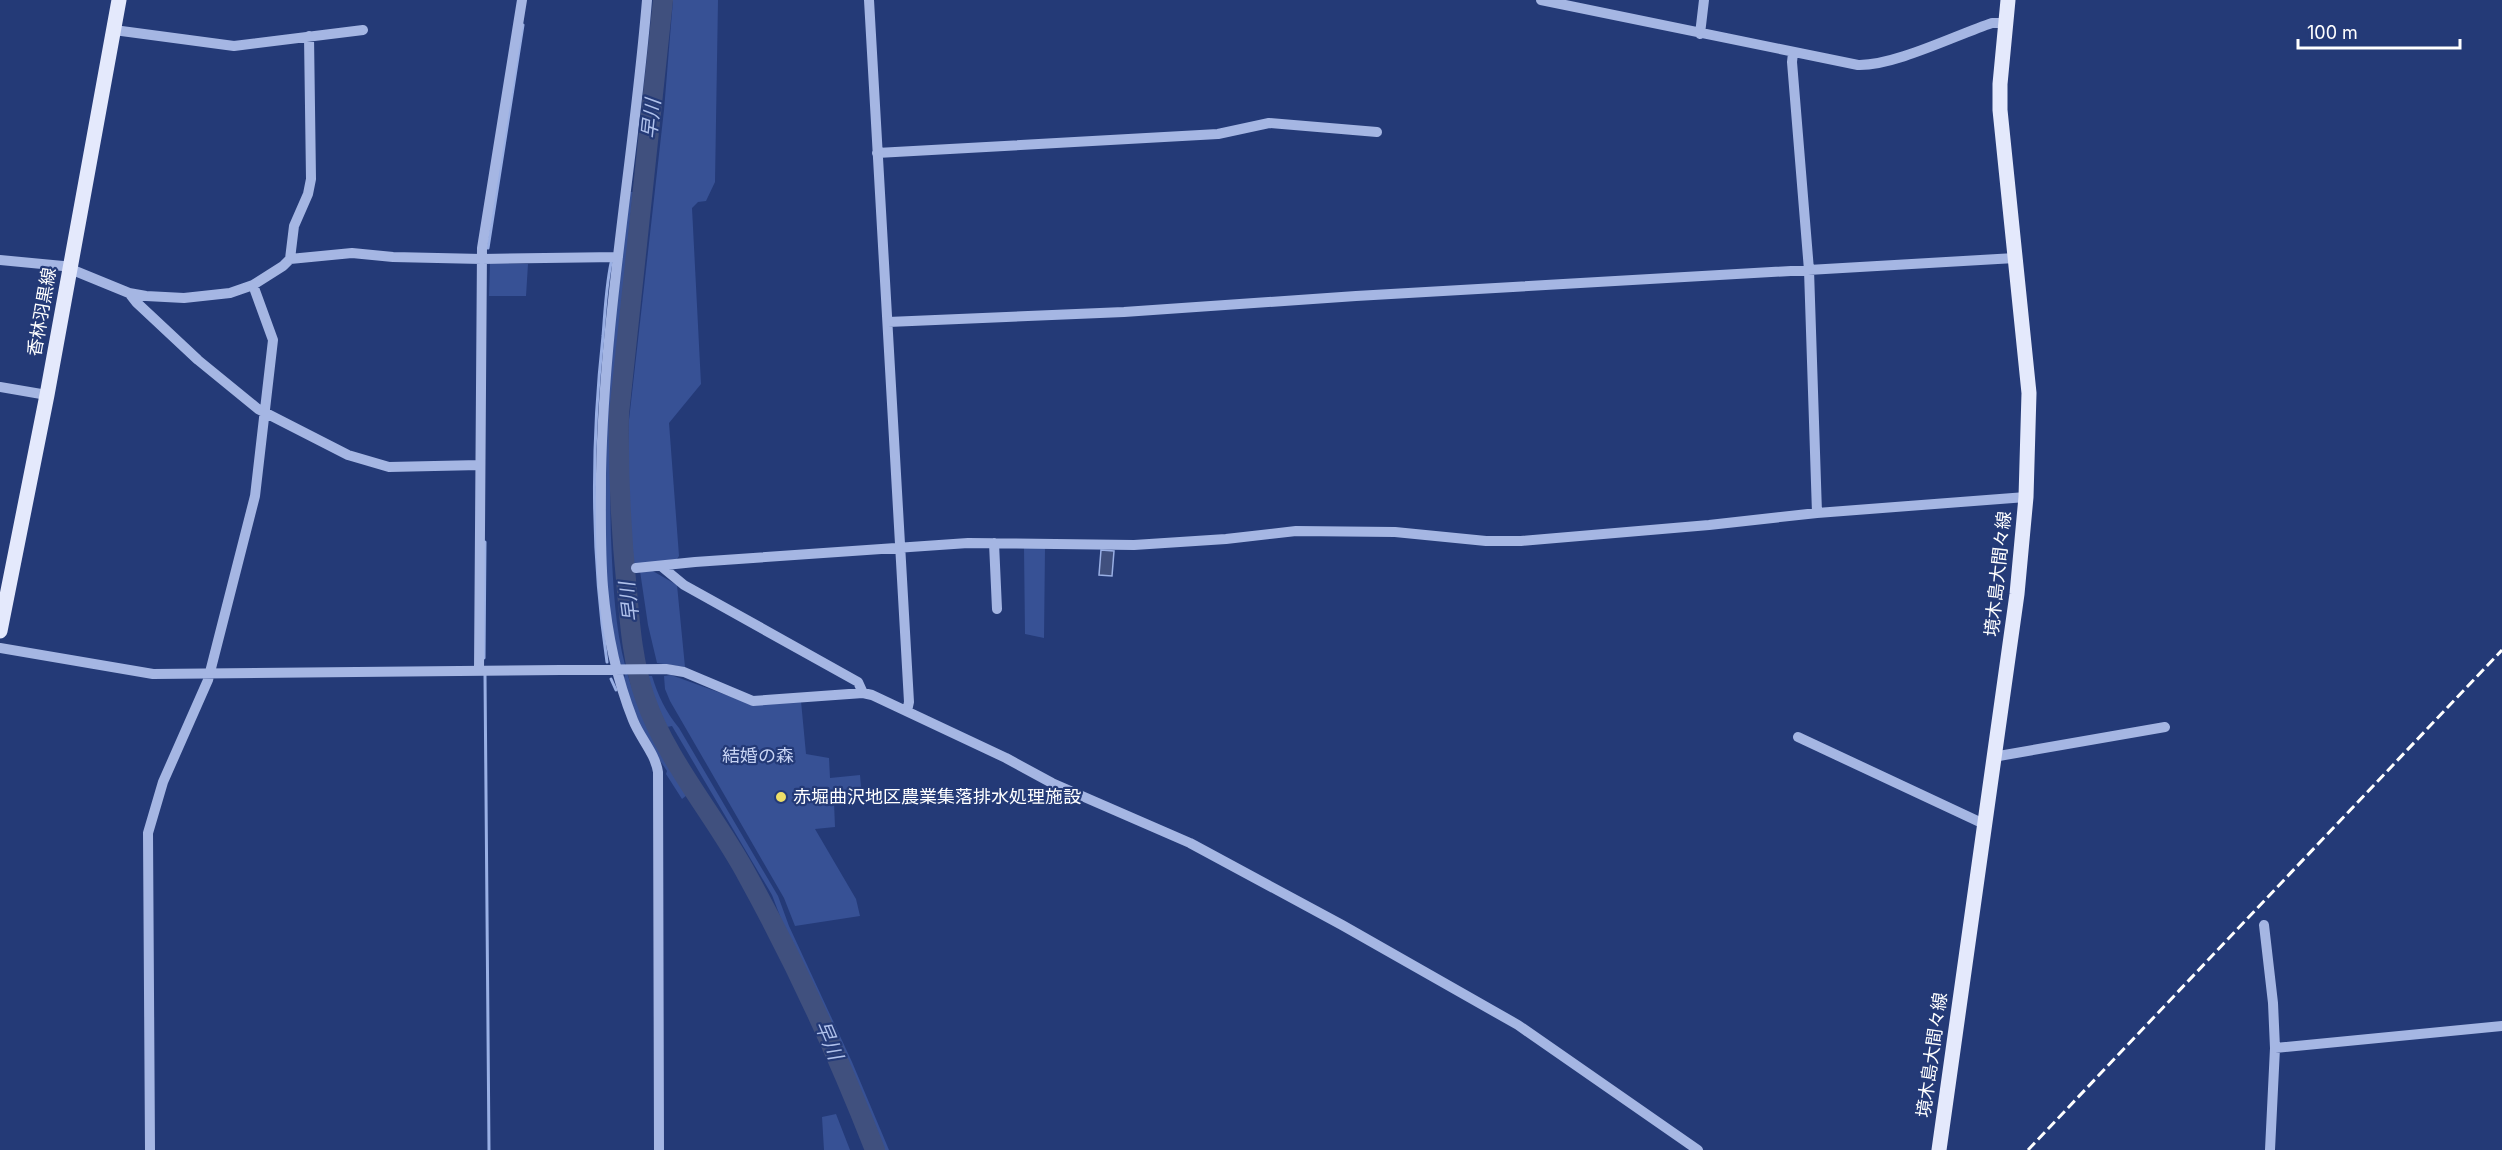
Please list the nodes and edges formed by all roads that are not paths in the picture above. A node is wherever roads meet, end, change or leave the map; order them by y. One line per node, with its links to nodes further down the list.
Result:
1 (119, 0): 9 (main road, 香林羽黒線)
2 (522, 0): 19 (street)
3 (647, 0): 16 (street)
4 (869, 0): 15 (street)
5 (1541, 0): 11 (street)
6 (1704, 0): 11 (street)
7 (2008, 0): 8 (main road, 境木島大間々線)
8 (2006, 24): 13 (street); 17 (main road, 境木島大間々線)
9 (114, 30): 12 (street); 21 (main road, 香林羽黒線)
10 (363, 30): 12 (street)
11 (1700, 34): 13 (street)
12 (309, 36): 18 (street)
13 (1793, 53): 22 (street)
14 (1377, 132): 15 (street)
15 (877, 153): 25 (street)
16 (618, 257): 19 (street); 39 (street)
17 (2015, 258): 22 (street); 30 (main road, 境木島大間々線)
18 (290, 259): 19 (street); 23 (street)
19 (482, 259): 29 (street)
20 (0, 260): 21 (street)
21 (70, 268): 24 (street); 27 (main road, 香林羽黒線)
22 (1809, 270): 25 (street); 31 (street)
23 (253, 285): 24 (street); 28 (street)
24 (129, 293): 28 (street)
25 (888, 322): 33 (street)
26 (0, 387): 27 (street)
27 (47, 395): 37 (main road, 香林羽黒線)
28 (265, 413): 29 (street); 41 (street)
29 (480, 465): 40 (street)
30 (2026, 497): 31 (street); 46 (main road, 境木島大間々線)
31 (1817, 513): 32 (street)
32 (994, 543): 33 (street); 36 (street)
33 (900, 549): 34 (street); 43 (street)
34 (662, 567): 35 (street); 42 (street)
35 (636, 568)
36 (997, 609)
37 (0, 631)
38 (0, 648): 41 (street)
39 (619, 670): 40 (street); 42 (street); 52 (street)
40 (479, 671): 41 (street)
41 (210, 673): 51 (street)
42 (863, 693): 43 (street)
43 (907, 711): 53 (street)
44 (2165, 727): 46 (street)
45 (1798, 737): 47 (street)
46 (1994, 757): 47 (main road, 境木島大間々線)
47 (1984, 824): 54 (main road, 境木島大間々線)
48 (2264, 925): 50 (street)
49 (2502, 1026): 50 (street)
50 (2275, 1048): 55 (street)
51 (150, 1150)
52 (659, 1150)
53 (1698, 1150)
54 (1939, 1150)
55 (2270, 1150)

